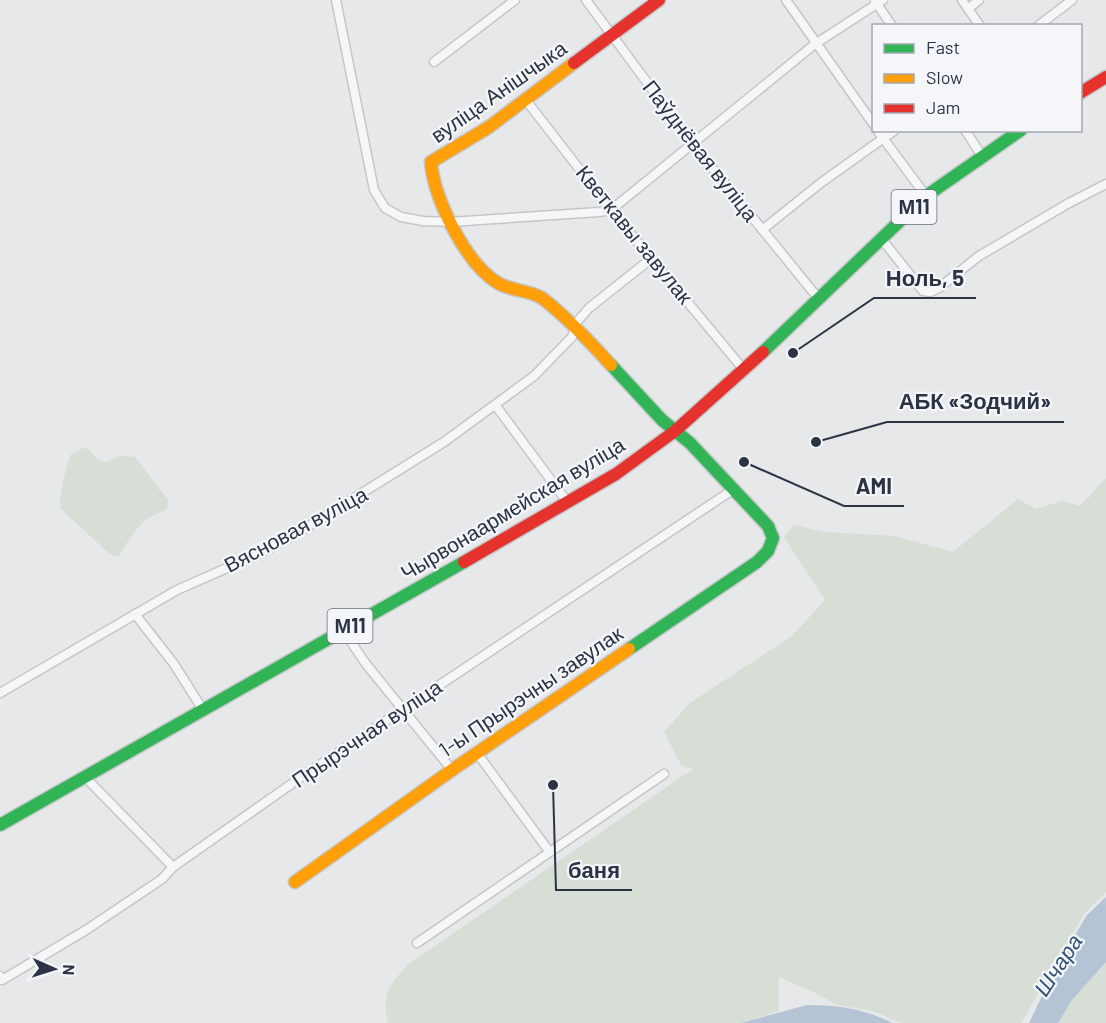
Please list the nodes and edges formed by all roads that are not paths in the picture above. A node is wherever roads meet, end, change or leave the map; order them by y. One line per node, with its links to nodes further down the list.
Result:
1 (336, 0): 31 (street)
2 (515, 0): 16 (street)
3 (586, 0): 14 (street, Паўднёвая вуліца)
4 (659, 0): 14 (main road, вуліца Анішчыка)
5 (786, 0): 15 (street)
6 (962, 0): 10 (street)
7 (979, 0): 10 (street)
8 (1072, 0): 13 (street)
9 (878, 1): 11 (street); 15 (street)
10 (968, 9): 12 (street)
11 (891, 24)
12 (979, 24)
13 (1041, 24)
14 (611, 36): 19 (main road, вуліца Анішчыка); 26 (street, Паўднёвая вуліца)
15 (815, 44): 20 (street); 26 (street)
16 (434, 62)
17 (1106, 77): 18 (main road)
18 (1082, 92)
19 (525, 99): 30 (street, Кветкавы завулак); 31 (main road, вуліца Анішчыка)
20 (872, 125)
21 (878, 132): 25 (street)
22 (892, 132): 25 (street)
23 (966, 132): 27 (street)
24 (1018, 132): 27 (main road, Чырвонаармейская вуліца / М11)
25 (883, 139): 29 (street); 32 (street)
26 (692, 143): 30 (street); 32 (street, Паўднёвая вуліца)
27 (982, 156): 29 (main road, Чырвонаармейская вуліца / М11)
28 (1106, 184): 33 (street)
29 (926, 196): 33 (main road, Чырвонаармейская вуліца / М11)
30 (611, 210): 31 (street); 34 (street, Кветкавы завулак)
31 (450, 222): 36 (main road, вуліца Анішчыка)
32 (762, 230): 35 (street, Паўднёвая вуліца)
33 (880, 237): 35 (main road, Чырвонаармейская вуліца / М11)
34 (652, 258): 36 (street, Вясновая вуліца); 37 (street, Кветкавы завулак)
35 (818, 298): 37 (main road, Чырвонаармейская вуліца / М11)
36 (574, 333): 38 (street, Вясновая вуліца); 39 (main road, вуліца Анішчыка)
37 (744, 370): 39 (main road, Чырвонаармейская вуліца / М11)
38 (496, 406): 41 (street); 43 (street, Вясновая вуліца)
39 (675, 431): 40 (main road, вуліца Анішчыка); 41 (main road, Чырвонаармейская вуліца / М11)
40 (734, 489): 42 (main road, вуліца Анішчыка); 47 (street, Прырэчная вуліца)
41 (568, 503): 44 (main road, Чырвонаармейская вуліца / М11)
42 (768, 526): 48 (main road, 1-ы Прырэчны завулак)
43 (135, 614): 45 (street, Вясновая вуліца); 46 (street)
44 (342, 630): 46 (main road, Чырвонаармейская вуліца / М11); 47 (street)
45 (0, 693)
46 (202, 710): 51 (main road, Чырвонаармейская вуліца / М11)
47 (403, 710): 49 (street); 54 (street, Прырэчная вуліца)
48 (477, 753): 49 (main road, 1-ы Прырэчны завулак); 53 (street)
49 (452, 770): 55 (main road, 1-ы Прырэчны завулак)
50 (664, 774): 53 (street)
51 (84, 776): 52 (main road, Чырвонаармейская вуліца / М11); 54 (street)
52 (0, 825)
53 (549, 851): 56 (street)
54 (173, 867): 57 (street, Прырэчная вуліца)
55 (295, 882)
56 (417, 942)
57 (1, 978)

